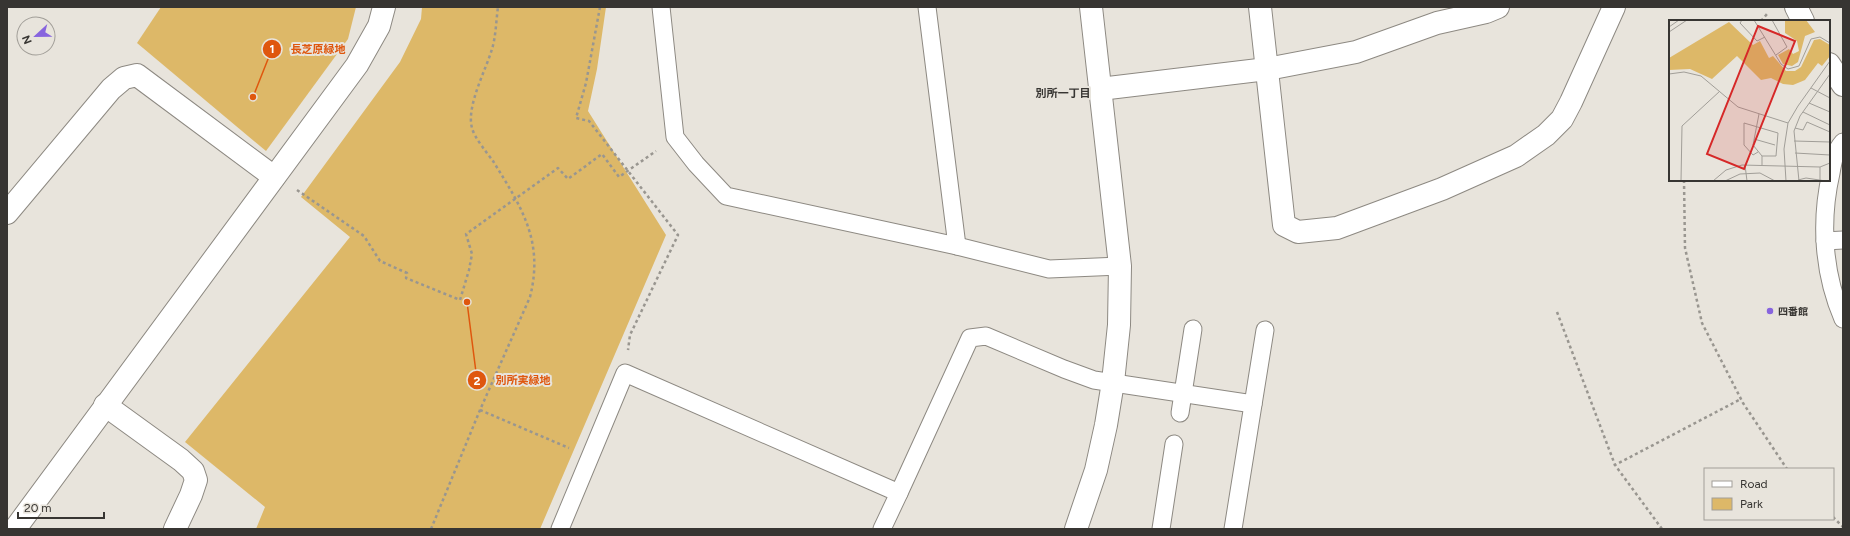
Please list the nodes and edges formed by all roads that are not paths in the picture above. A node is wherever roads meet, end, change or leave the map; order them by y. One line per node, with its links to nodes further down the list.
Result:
1 (384, 7): 17 (street)
2 (661, 7): 22 (lane)
3 (927, 7): 22 (lane)
4 (1092, 7): 14 (street)
5 (1260, 7): 12 (street)
6 (1498, 7): 9 (street)
7 (1614, 7): 12 (street)
8 (1796, 7): 10 (street)
9 (1436, 15): 12 (street)
10 (1802, 20)
11 (1830, 66): 13 (street)
12 (1266, 70): 14 (street)
13 (1843, 85)
14 (1100, 89): 23 (street)
15 (1843, 142): 16 (lane)
16 (1830, 176)
17 (283, 181): 19 (street); 30 (street)
18 (1829, 181): 21 (lane)
19 (7, 213)
20 (1843, 240): 21 (lane)
21 (1825, 242): 24 (lane)
22 (957, 246): 23 (lane)
23 (1120, 266): 27 (street)
24 (1843, 320)
25 (1193, 329): 28 (lane)
26 (1265, 330): 29 (lane)
27 (1113, 382): 28 (lane); 33 (lane); 38 (street)
28 (1184, 393): 29 (lane); 31 (lane)
29 (1253, 404): 40 (lane)
30 (105, 405): 34 (street); 35 (street)
31 (1180, 414)
32 (1174, 444): 39 (lane)
33 (899, 493): 36 (lane); 37 (lane)
34 (14, 529)
35 (175, 529)
36 (560, 529)
37 (882, 529)
38 (1076, 529)
39 (1161, 529)
40 (1233, 529)

